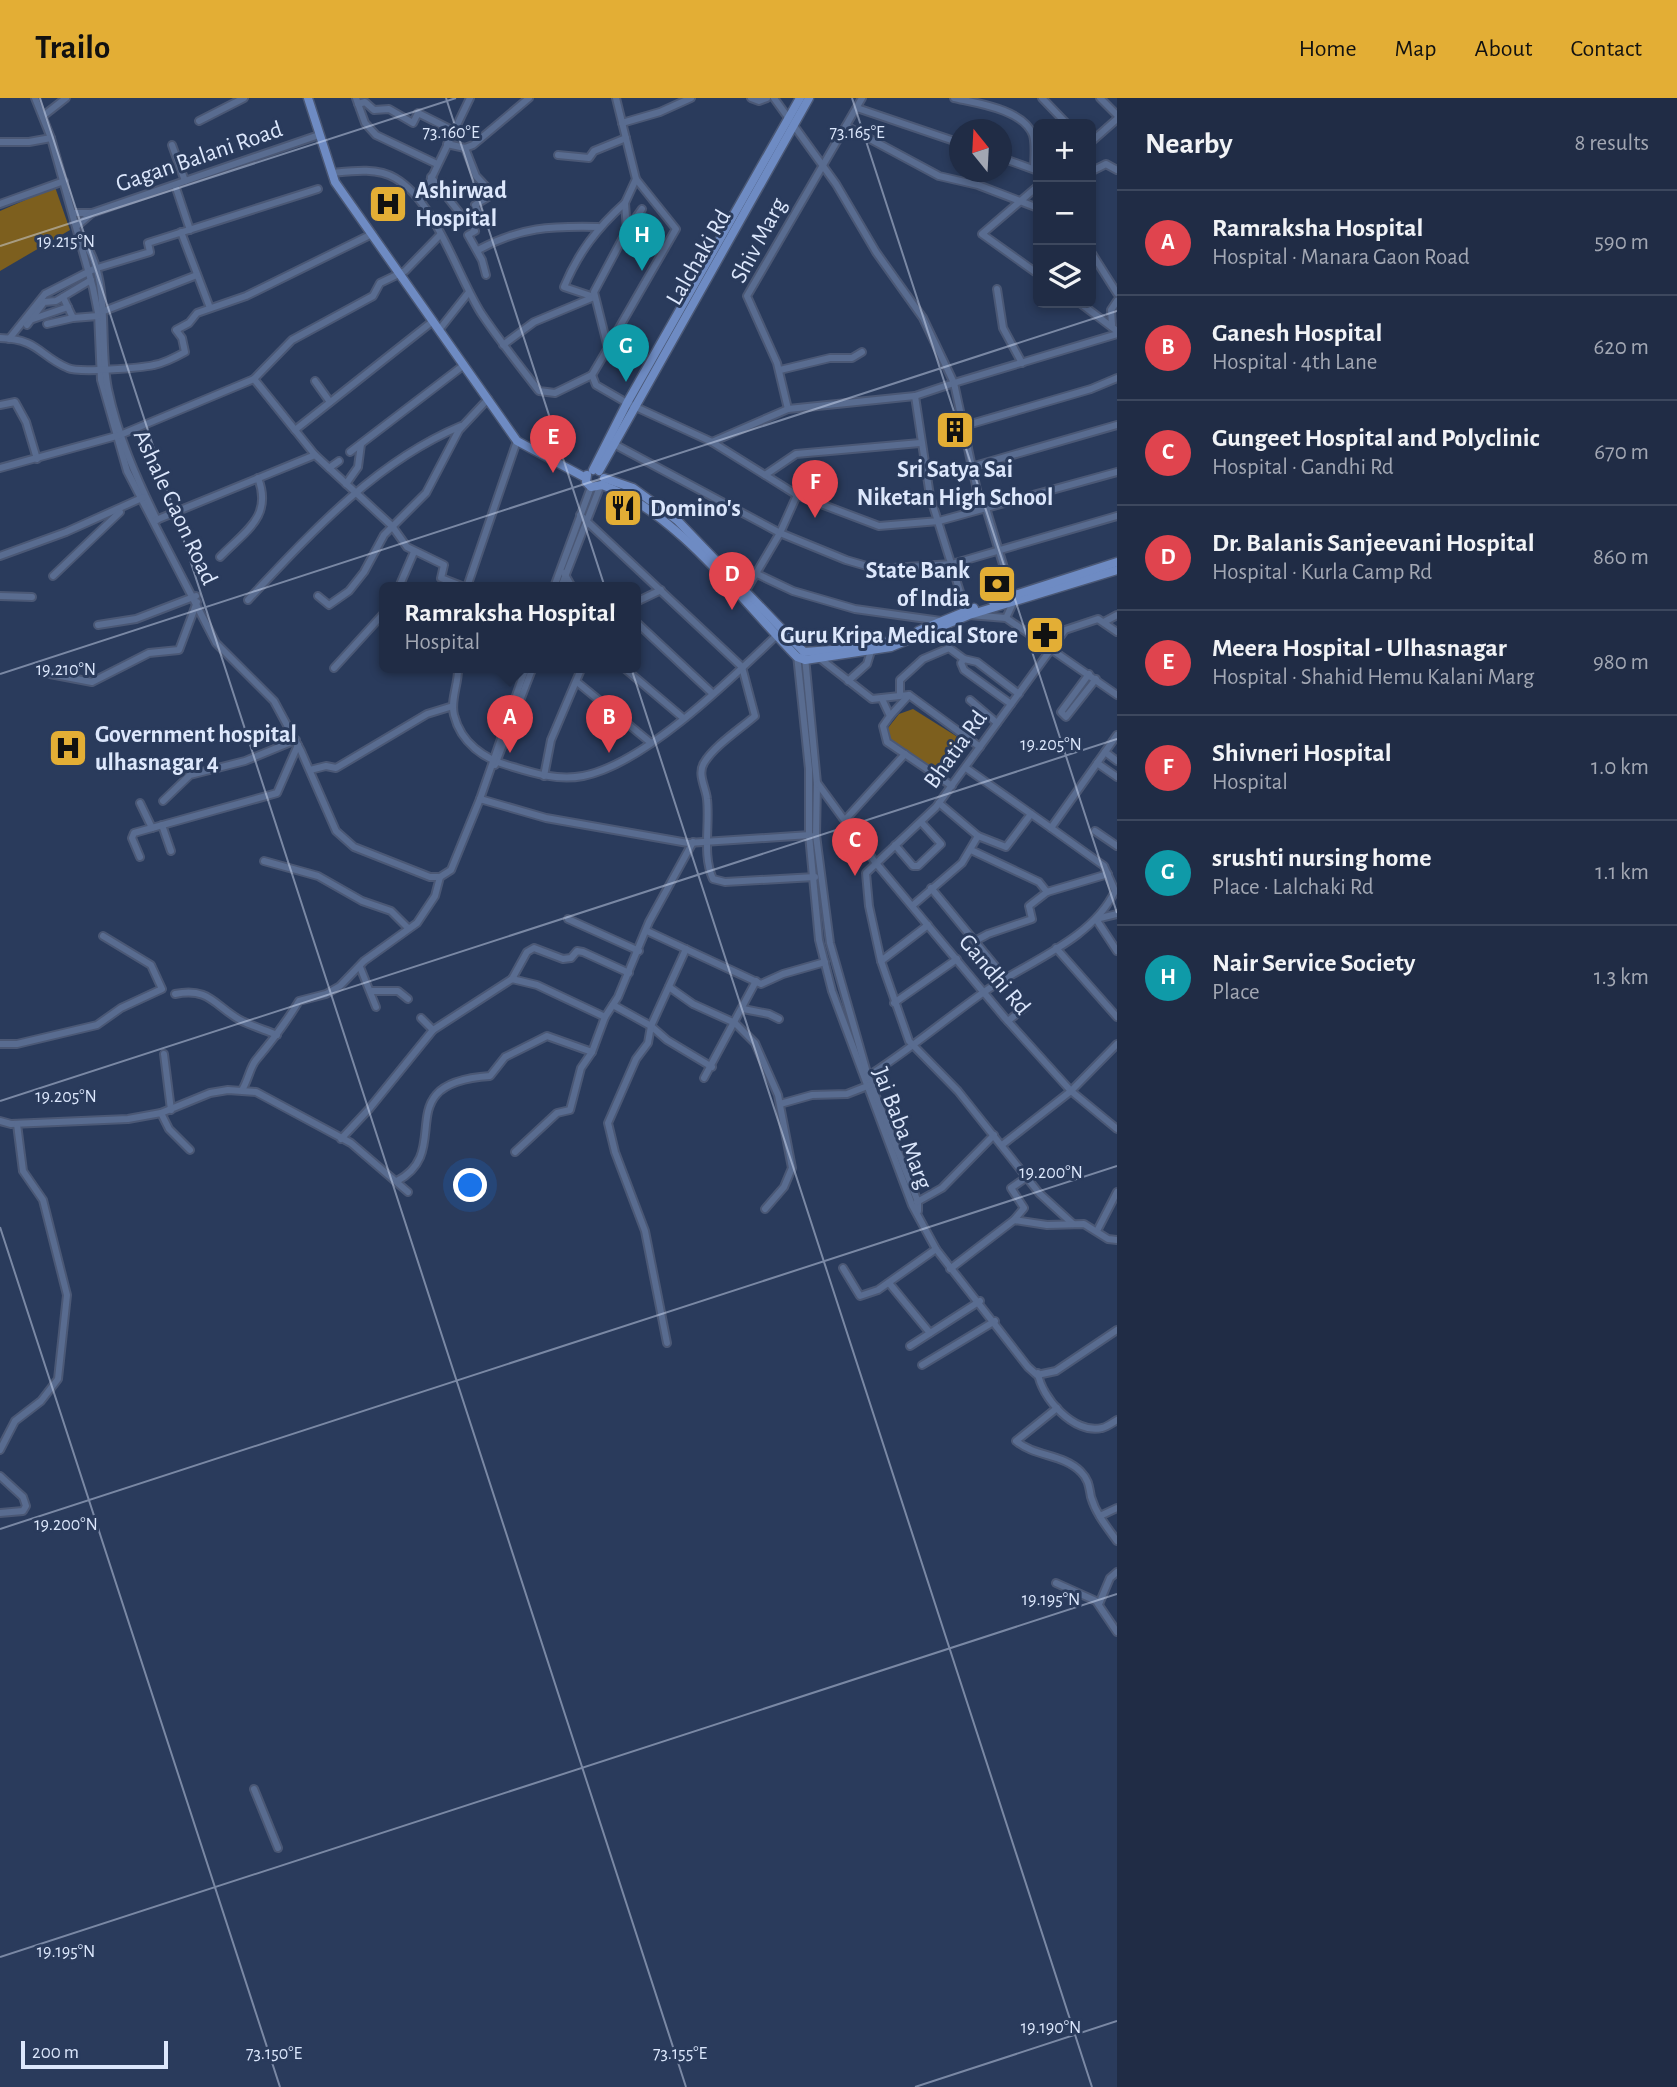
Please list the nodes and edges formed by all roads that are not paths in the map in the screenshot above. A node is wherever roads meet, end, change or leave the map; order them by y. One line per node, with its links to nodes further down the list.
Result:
1 (35, 98): 20 (street, Ashale Gaon Road)
2 (66, 98): 20 (street)
3 (244, 98): 23 (street)
4 (308, 98): 28 (main road)
5 (470, 98): 27 (street)
6 (529, 98): 37 (street)
7 (615, 98): 24 (street)
8 (691, 98): 24 (street)
9 (751, 98): 10 (street)
10 (767, 98)
11 (774, 98): 25 (street)
12 (800, 98): 25 (main road, Lalchaki Rd)
13 (809, 98): 25 (main road, Lalchaki Rd)
14 (862, 98): 19 (street, Shiv Marg)
15 (954, 98): 29 (street)
16 (1042, 98): 22 (street)
17 (1100, 98): 21 (street)
18 (361, 101): 27 (street); 40 (street)
19 (857, 108): 26 (street, Shiv Marg); 33 (street)
20 (43, 116): 31 (street, Ashale Gaon Road)
21 (1117, 117): 30 (street)
22 (1062, 119)
23 (199, 121)
24 (622, 122): 32 (street)
25 (792, 123): 41 (street); 110 (main road, Lalchaki Rd)
26 (846, 126): 41 (street, Shiv Marg); 53 (street)
27 (454, 131): 35 (street)
28 (319, 135): 45 (main road); 49 (street, Gagan Balani Road)
29 (1033, 135)
30 (1096, 137)
31 (51, 138): 34 (street); 48 (street, Ashale Gaon Road)
32 (626, 138): 38 (street); 47 (street)
33 (949, 139)
34 (0, 142)
35 (447, 144): 37 (street); 40 (street)
36 (172, 145): 49 (street)
37 (466, 148): 61 (street)
38 (558, 155)
39 (1012, 162): 42 (street)
40 (437, 164): 46 (street)
41 (822, 168): 100 (street, Shiv Marg); 105 (street)
42 (1033, 169)
43 (1096, 169): 44 (street)
44 (1117, 170)
45 (332, 173): 54 (street); 67 (main road)
46 (432, 177): 54 (street); 61 (street)
47 (636, 179): 55 (street); 95 (street)
48 (64, 181): 56 (street); 59 (street, Ashale Gaon Road)
49 (185, 181): 50 (street, Gagan Balani Road)
50 (175, 185): 60 (street, Gagan Balani Road); 64 (street)
51 (318, 189): 64 (street)
52 (1033, 190): 53 (street)
53 (1022, 199): 57 (street); 72 (street)
54 (421, 200): 68 (street)
55 (625, 203): 63 (street); 65 (street)
56 (0, 204)
57 (1033, 205)
58 (642, 209): 65 (street)
59 (74, 213): 60 (street, Gagan Balani Road); 62 (street, Ashale Gaon Road)
60 (92, 213): 62 (street, Gagan Balani Road)
61 (470, 220): 69 (street)
62 (78, 226): 71 (street, Ashale Gaon Road)
63 (598, 227): 69 (street); 81 (street)
64 (190, 230): 66 (street)
65 (627, 230): 81 (street)
66 (181, 232): 71 (street); 73 (street)
67 (372, 234): 74 (main road); 84 (street)
68 (440, 236): 74 (street); 78 (street)
69 (478, 250): 75 (street)
70 (1096, 260): 79 (street)
71 (91, 270): 76 (street, Ashale Gaon Road); 86 (street, Ashale Gaon Road); 93 (street)
72 (1033, 270)
73 (197, 275): 84 (street); 86 (street)
74 (400, 275): 88 (main road); 103 (street)
75 (486, 275)
76 (91, 280): 80 (street); 86 (street, Ashale Gaon Road)
77 (997, 289): 97 (street)
78 (469, 292): 90 (street); 94 (street)
79 (1117, 293)
80 (62, 297): 83 (street); 83 (street)
81 (594, 297): 94 (street); 95 (street)
82 (1117, 301): 91 (street)
83 (68, 307): 87 (street)
84 (210, 308): 99 (street)
85 (1086, 308): 91 (street)
86 (101, 314): 87 (street); 99 (street, Ashale Gaon Road)
87 (73, 318): 89 (street)
88 (433, 321): 90 (main road); 108 (street)
89 (47, 324)
90 (439, 330): 98 (main road)
91 (1115, 330): 97 (street)
92 (0, 338): 93 (street)
93 (9, 339): 99 (street)
94 (503, 345): 101 (street)
95 (608, 348): 101 (street)
96 (862, 352): 100 (street)
97 (1022, 363): 105 (street)
98 (464, 365): 107 (main road); 121 (street)
99 (102, 368): 116 (street, Ashale Gaon Road)
100 (780, 370): 111 (street, Shiv Marg)
101 (592, 376): 110 (street)
102 (1117, 377): 114 (street)
103 (254, 379): 115 (street); 116 (street)
104 (315, 382): 108 (street)
105 (954, 383): 106 (street); 114 (street)
106 (915, 397): 111 (street); 120 (street)
107 (488, 399): 113 (street); 117 (main road)
108 (330, 402): 115 (street)
109 (0, 405): 124 (street)
110 (631, 405): 118 (street); 119 (main road, Lalchaki Rd)
111 (788, 409): 118 (street)
112 (1117, 425): 126 (street)
113 (461, 426): 134 (street); 143 (street)
114 (964, 426): 126 (street)
115 (295, 430): 123 (street)
116 (118, 436): 124 (street); 136 (street, Ashale Gaon Road)
117 (517, 441): 132 (main road); 157 (street)
118 (712, 442): 130 (street)
119 (611, 443): 132 (main road, Lalchaki Rd); 144 (street)
120 (920, 443): 130 (street); 142 (street)
121 (361, 444): 122 (street); 133 (street)
122 (350, 452)
123 (315, 455): 128 (street); 131 (street)
124 (37, 459): 127 (street)
125 (339, 461): 128 (street)
126 (971, 467): 138 (street)
127 (0, 468)
128 (329, 468): 133 (street)
129 (1117, 472): 138 (street)
130 (765, 475): 135 (street)
131 (258, 478): 141 (street); 148 (street)
132 (598, 480): 140 (street); 162 (main road); 179 (main road)
133 (346, 484): 134 (street)
134 (356, 492): 143 (street); 168 (street)
135 (797, 495): 142 (street); 144 (street)
136 (143, 497): 137 (street); 141 (street, Ashale Gaon Road)
137 (127, 506): 147 (street); 154 (street)
138 (983, 509): 142 (street); 145 (street)
139 (1117, 516): 145 (street)
140 (582, 517): 152 (street); 161 (street)
141 (155, 520): 166 (street, Ashale Gaon Road)
142 (939, 521): 150 (street)
143 (392, 526): 146 (street); 164 (street)
144 (780, 533): 150 (street); 153 (street)
145 (998, 550): 150 (street); 167 (street)
146 (414, 552): 155 (street); 156 (street)
147 (0, 556)
148 (220, 557)
149 (1117, 562): 167 (main road)
150 (952, 564): 170 (street)
151 (1117, 570): 167 (main road)
152 (563, 571): 158 (street); 159 (street); 160 (street)
153 (757, 574): 162 (street); 174 (street)
154 (53, 576)
155 (401, 582)
156 (452, 582)
157 (467, 582)
158 (557, 582)
159 (562, 582)
160 (569, 582)
161 (661, 590): 169 (street); 185 (street)
162 (744, 592): 179 (main road)
163 (0, 596): 165 (street)
164 (318, 596)
165 (32, 597)
166 (196, 599): 176 (street); 192 (street); 213 (street, Ashale Gaon Road)
167 (1013, 599): 170 (main road); 173 (street)
168 (248, 600)
169 (641, 600)
170 (968, 613): 173 (street); 174 (main road); 181 (main road)
171 (1117, 615): 175 (street, Bhatia Rd)
172 (379, 618): 186 (street)
173 (1006, 618): 180 (street)
174 (942, 621): 183 (main road)
175 (1104, 622): 178 (street); 180 (street, Bhatia Rd)
176 (99, 625)
177 (641, 627): 199 (street)
178 (1117, 632)
179 (779, 633): 182 (main road); 185 (street)
180 (1052, 647): 193 (street); 200 (street, Bhatia Rd)
181 (871, 651): 183 (main road); 195 (street)
182 (801, 654): 183 (main road); 225 (street, Jai Baba Marg)
183 (821, 656): 195 (street)
184 (964, 659): 200 (street); 201 (street); 206 (street)
185 (742, 667): 199 (street); 242 (street)
186 (334, 668)
187 (457, 673): 207 (street)
188 (524, 673): 208 (street)
189 (530, 673): 208 (street)
190 (580, 673): 196 (street)
191 (630, 673): 210 (street)
192 (50, 674)
193 (1089, 674): 194 (street); 197 (street)
194 (1096, 679): 198 (street); 203 (street)
195 (848, 681): 204 (street)
196 (576, 682): 214 (street); 223 (street)
197 (1079, 687): 198 (street); 198 (street)
198 (1086, 692)
199 (712, 693): 210 (street)
200 (1019, 694): 206 (street, Bhatia Rd)
201 (900, 695): 202 (street); 204 (street)
202 (909, 695): 209 (street); 215 (street)
203 (1117, 695)
204 (882, 699): 209 (street)
205 (970, 700): 211 (street)
206 (1011, 704): 211 (street, Bhatia Rd)
207 (453, 706): 220 (street); 222 (street)
208 (514, 710): 220 (street)
209 (890, 716): 217 (street)
210 (682, 718): 214 (street)
211 (998, 723): 215 (street, Bhatia Rd)
212 (1117, 735): 216 (street)
213 (297, 743): 222 (street, Ashale Gaon Road); 228 (street); 236 (street)
214 (651, 743): 223 (street)
215 (980, 747): 221 (street, Bhatia Rd)
216 (1105, 752): 218 (street); 219 (street)
217 (905, 754): 226 (street); 234 (street)
218 (1117, 761)
219 (1097, 763): 224 (street); 238 (street)
220 (494, 764): 223 (street); 227 (street)
221 (965, 768): 226 (street, Bhatia Rd); 233 (street)
222 (310, 770): 252 (street, Ashale Gaon Road)
223 (544, 776)
224 (1117, 777)
225 (813, 782): 234 (street, Gandhi Rd); 240 (street, Jai Baba Marg)
226 (952, 786): 230 (street, Bhatia Rd)
227 (480, 799): 243 (street); 252 (street)
228 (163, 802)
229 (140, 803): 232 (street)
230 (939, 803): 235 (street, Bhatia Rd); 241 (street)
231 (154, 810): 232 (street)
232 (146, 813): 237 (street)
233 (1031, 814): 238 (street); 241 (street)
234 (845, 820): 250 (street, Gandhi Rd)
235 (921, 822): 244 (street, Bhatia Rd); 244 (street)
236 (162, 825): 237 (street); 247 (street)
237 (152, 828): 248 (street)
238 (1051, 828): 251 (street)
239 (1095, 831): 245 (street)
240 (812, 835): 242 (street); 253 (street, Jai Baba Marg)
241 (978, 836): 246 (street)
242 (707, 841): 243 (street); 253 (street)
243 (692, 842): 263 (street)
244 (895, 845): 250 (street, Bhatia Rd)
245 (1117, 846)
246 (971, 850): 254 (street); 256 (street)
247 (171, 851)
248 (140, 857)
249 (264, 860): 262 (street)
250 (875, 862): 257 (street, Gandhi Rd); 272 (street)
251 (1108, 874): 255 (street); 256 (street)
252 (440, 877): 262 (street)
253 (817, 877): 271 (street, Jai Baba Marg); 273 (street, Jai Baba Marg)
254 (931, 888): 257 (street); 265 (street)
255 (1116, 891): 260 (street)
256 (1047, 892): 265 (street)
257 (912, 906): 261 (street, Gandhi Rd)
258 (1117, 915): 260 (street)
259 (568, 919): 268 (street)
260 (1096, 919): 266 (street); 269 (street)
261 (928, 925): 270 (street, Gandhi Rd); 272 (street)
262 (408, 928): 274 (street)
263 (647, 930): 267 (street); 268 (street)
264 (103, 936): 298 (street)
265 (975, 941): 276 (street)
266 (1056, 948): 276 (street); 290 (street)
267 (686, 949): 278 (street); 279 (street)
268 (639, 951): 275 (street)
269 (1117, 951)
270 (957, 959): 281 (street, Gandhi Rd); 284 (street)
271 (834, 960): 273 (street); 304 (street, Jai Baba Marg)
272 (881, 961): 284 (street)
273 (823, 962): 278 (street); 304 (street, Jai Baba Marg)
274 (359, 967): 280 (street); 297 (street)
275 (629, 973): 277 (street); 285 (street)
276 (1005, 978): 281 (street)
277 (512, 979): 289 (street); 296 (street)
278 (756, 981): 288 (street)
279 (669, 987): 294 (street); 295 (street)
280 (372, 991): 283 (street); 286 (street)
281 (984, 992): 293 (street, Gandhi Rd); 300 (street)
282 (175, 994): 297 (street)
283 (408, 999)
284 (894, 1003): 300 (street)
285 (612, 1005): 289 (street); 295 (street)
286 (376, 1007)
287 (1025, 1007): 293 (street)
288 (743, 1009): 292 (street); 294 (street)
289 (606, 1017): 301 (street)
290 (1117, 1017)
291 (421, 1018): 296 (street)
292 (779, 1019)
293 (1008, 1021): 308 (street, Gandhi Rd)
294 (735, 1023): 303 (street); 309 (street)
295 (651, 1026): 303 (street); 338 (street)
296 (433, 1030): 316 (street)
297 (277, 1035): 307 (street)
298 (0, 1044)
299 (1117, 1044): 308 (street)
300 (913, 1046): 304 (street); 315 (street)
301 (592, 1052): 319 (street); 321 (street)
302 (164, 1054): 310 (street)
303 (712, 1068): 305 (street)
304 (866, 1077): 306 (street, Jai Baba Marg)
305 (704, 1079)
306 (869, 1086): 309 (street); 324 (street, Jai Baba Marg)
307 (242, 1090): 310 (street); 316 (street)
308 (1071, 1091): 314 (street, Gandhi Rd); 317 (street)
309 (780, 1104): 325 (street)
310 (171, 1110): 311 (street)
311 (161, 1113): 313 (street); 318 (street)
312 (0, 1121): 313 (street)
313 (17, 1124): 344 (street)
314 (1117, 1129)
315 (994, 1135): 317 (street); 324 (street)
316 (341, 1139): 321 (street)
317 (1002, 1145): 320 (street)
318 (190, 1150)
319 (515, 1152)
320 (1027, 1177): 326 (street); 327 (street)
321 (397, 1181): 322 (street)
322 (408, 1192)
323 (1117, 1192): 328 (street)
324 (915, 1204): 330 (street, Jai Baba Marg)
325 (765, 1209)
326 (1014, 1220): 327 (street); 332 (street)
327 (1073, 1224): 328 (street)
328 (1097, 1231): 329 (street)
329 (1117, 1240)
330 (936, 1248): 332 (street, Jai Baba Marg); 333 (street)
331 (843, 1268): 333 (street)
332 (950, 1269): 334 (street, Jai Baba Marg)
333 (890, 1283): 337 (street)
334 (980, 1301): 335 (street, Jai Baba Marg); 337 (street)
335 (995, 1321): 340 (street); 341 (street, Jai Baba Marg)
336 (1117, 1328): 341 (street)
337 (930, 1334): 339 (street)
338 (667, 1343)
339 (910, 1346)
340 (922, 1365)
341 (1037, 1374): 342 (street, Jai Baba Marg)
342 (1058, 1408): 343 (street); 348 (street)
343 (1117, 1420)
344 (0, 1450)
345 (0, 1476): 347 (street)
346 (1117, 1508): 348 (street)
347 (0, 1513)
348 (1100, 1516): 349 (street)
349 (1117, 1541)
350 (1117, 1572): 352 (street)
351 (1056, 1583): 352 (street)
352 (1100, 1604): 353 (street)
353 (1117, 1632)
354 (254, 1789): 355 (street)
355 (278, 1848)

